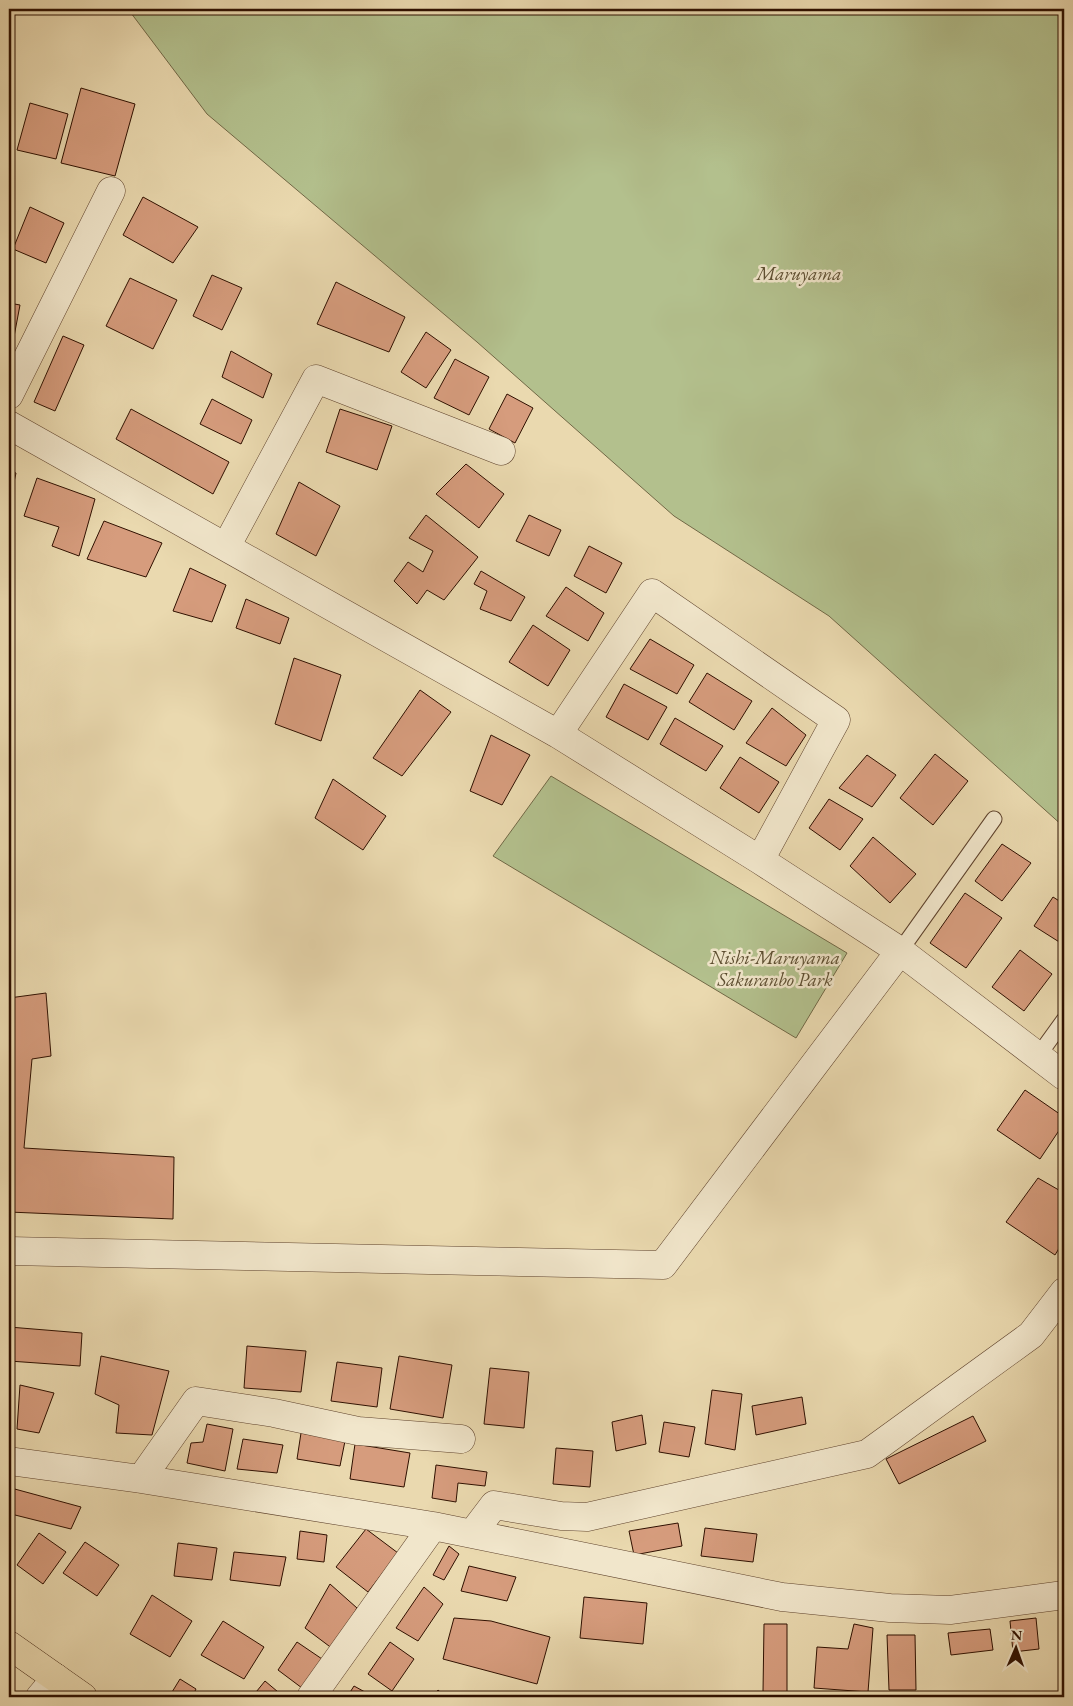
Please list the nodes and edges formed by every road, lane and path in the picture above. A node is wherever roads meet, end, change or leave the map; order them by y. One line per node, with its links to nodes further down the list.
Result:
1 (111, 191): 2 (street)
2 (9, 395)
3 (9, 425): 5 (street)
4 (501, 451): 5 (street)
5 (226, 547): 6 (street)
6 (558, 734): 8 (street); 8 (street)
7 (994, 819): 9 (lane)
8 (760, 860): 9 (street)
9 (900, 951): 11 (street); 13 (street)
10 (1064, 1020): 11 (lane)
11 (1038, 1056): 12 (street)
12 (1064, 1076)
13 (9, 1251)
14 (1064, 1292): 19 (street)
15 (461, 1439): 17 (street)
16 (9, 1461): 17 (street)
17 (141, 1479): 18 (street)
18 (433, 1526): 19 (street); 24 (street)
19 (472, 1534): 20 (street)
20 (1064, 1595)
21 (9, 1645): 22 (main road)
22 (48, 1688): 23 (main road)
23 (83, 1697)
24 (311, 1697)

